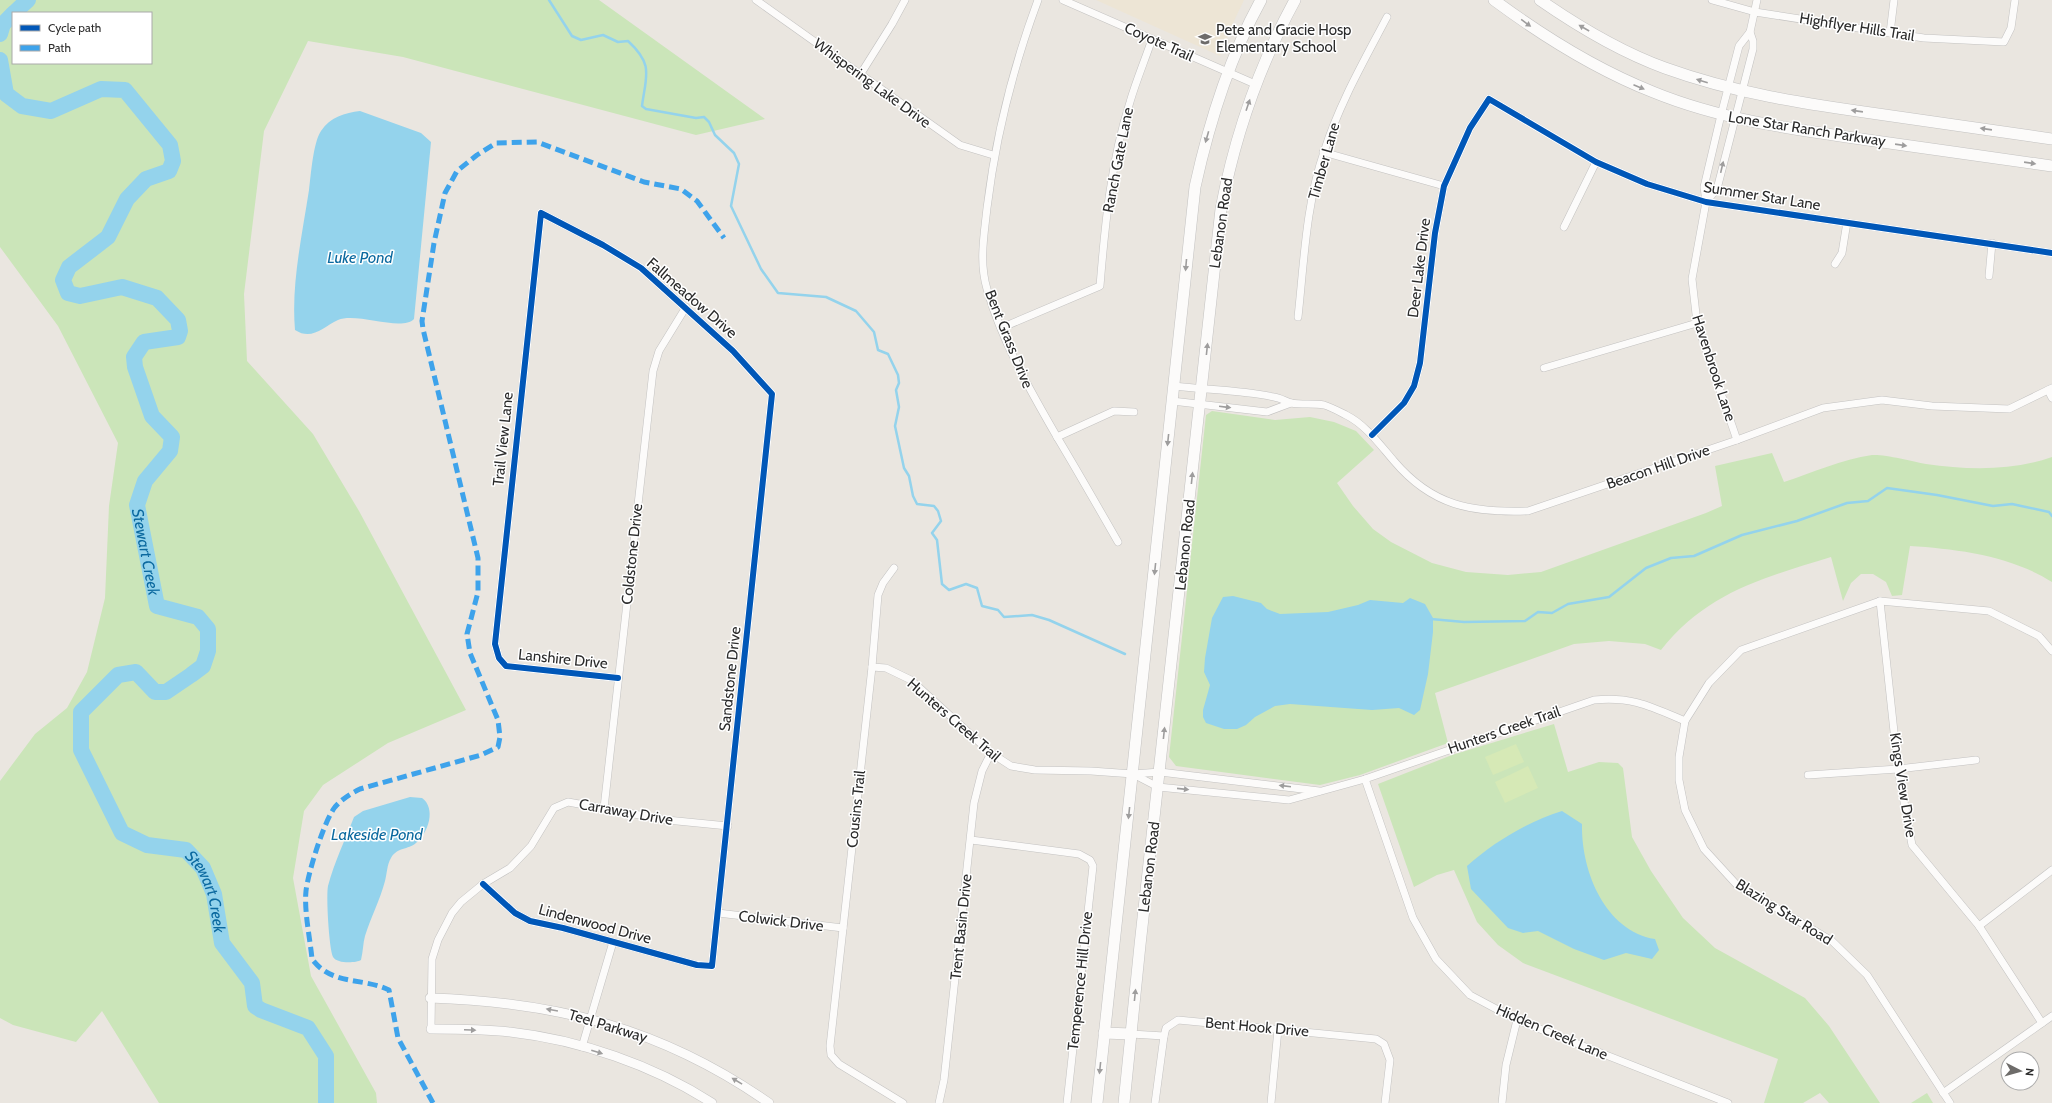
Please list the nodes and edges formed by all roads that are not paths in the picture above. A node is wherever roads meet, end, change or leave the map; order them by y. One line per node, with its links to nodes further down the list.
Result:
1 (905, 0): 19 (street)
2 (1038, 0): 28 (street, Bent Grass Drive)
3 (1063, 0): 17 (street, Coyote Trail)
4 (1261, 0): 18 (main road, Lebanon Road)
5 (1295, 0): 20 (main road, Lebanon Road)
6 (1494, 0): 24 (main road, Lone Star Ranch Parkway, one-way to 24)
7 (1540, 0): 21 (main road, Lone Star Ranch Parkway, one-way to 7)
8 (1712, 0): 13 (street, Highflyer Hills Trail)
9 (1758, 0): 13 (street, Havenbrook Lane)
10 (1894, 0): 16 (street)
11 (2015, 0): 16 (street, Highflyer Hills Trail)
12 (761, 1): 19 (street, Whispering Lake Drive)
13 (1755, 12): 15 (street, Havenbrook Lane); 16 (street, Highflyer Hills Trail)
14 (1387, 17): 27 (street, Timber Lane)
15 (1750, 32): 21 (street, Havenbrook Lane); 22 (street, Havenbrook Lane)
16 (1890, 33)
17 (1152, 39): 18 (street, Coyote Trail); 43 (street, Ranch Gate Lane)
18 (1228, 72): 20 (street, Coyote Trail); 45 (main road, Lebanon Road, one-way to 45)
19 (860, 75): 28 (street, Whispering Lake Drive)
20 (1255, 84): 46 (main road, Lebanon Road, one-way to 20)
21 (1728, 88): 22 (main road, Lone Star Ranch Parkway); 24 (street, Havenbrook Lane)
22 (1741, 92): 25 (street, Havenbrook Lane); 26 (main road, Lone Star Ranch Parkway, one-way to 22)
23 (1489, 99): 29 (street, Summer Star Lane); 31 (street, Deer Lake Drive)
24 (1721, 115): 25 (main road, Lone Star Ranch Parkway); 32 (street, Havenbrook Lane)
25 (1734, 118): 30 (main road, Lone Star Ranch Parkway, one-way to 30); 32 (street, Havenbrook Lane, one-way to 25)
26 (2052, 139)
27 (1323, 152): 31 (street); 41 (street, Timber Lane)
28 (994, 155): 43 (street, Bent Grass Drive)
29 (1596, 162): 32 (street, Summer Star Lane); 35 (street)
30 (2052, 166)
31 (1444, 186): 54 (street, Deer Lake Drive)
32 (1706, 202): 34 (street, Summer Star Lane); 42 (street, Havenbrook Lane)
33 (541, 213): 40 (street, Fallmeadow Drive); 61 (street, Trail View Lane)
34 (1847, 222): 36 (street, Summer Star Lane); 38 (street)
35 (1564, 227)
36 (1992, 243): 37 (street, Summer Star Lane); 39 (street)
37 (2052, 253)
38 (1835, 264)
39 (1989, 276)
40 (686, 307): 48 (street, Fallmeadow Drive); 63 (street, Coldstone Drive)
41 (1298, 316)
42 (1696, 323): 44 (street); 56 (street, Havenbrook Lane)
43 (1001, 328): 55 (street, Bent Grass Drive)
44 (1544, 368)
45 (1174, 386): 46 (street, Beacon Hill Drive); 50 (main road, Lebanon Road)
46 (1202, 389): 51 (street, Beacon Hill Drive); 52 (main road, Lebanon Road)
47 (2050, 389): 49 (street); 56 (street, Beacon Hill Drive)
48 (772, 394): 75 (street, Sandstone Drive)
49 (2052, 398)
50 (1172, 401): 52 (street, Beacon Hill Drive); 69 (main road, Lebanon Road, one-way to 69)
51 (1291, 403): 52 (street, Beacon Hill Drive, one-way to 51); 54 (street, Beacon Hill Drive)
52 (1201, 404): 68 (main road, Lebanon Road, one-way to 52)
53 (1134, 412): 55 (street)
54 (1372, 435): 56 (street, Beacon Hill Drive)
55 (1057, 437): 57 (street, Bent Grass Drive)
56 (1737, 440)
57 (1118, 542)
58 (894, 568): 62 (street, Cousins Trail)
59 (1880, 601): 60 (street); 64 (street, Blazing Star Road); 67 (street, Kings View Drive)
60 (2052, 651)
61 (506, 666): 63 (street, Lanshire Drive)
62 (872, 668): 65 (street, Hunters Creek Trail); 81 (street, Cousins Trail)
63 (618, 678): 74 (street, Coldstone Drive)
64 (1685, 721): 71 (street, Hunters Creek Trail); 95 (street, Blazing Star Road)
65 (990, 753): 69 (street, Hunters Creek Trail); 76 (street, Trent Basin Drive)
66 (1976, 760): 67 (street)
67 (1898, 769): 70 (street); 80 (street, Kings View Drive)
68 (1160, 772): 69 (street, Hunters Creek Trail); 72 (main road, Lebanon Road); 73 (street, Hunters Creek Trail, one-way to 68)
69 (1133, 774): 72 (street, Hunters Creek Trail); 91 (main road, Lebanon Road, one-way to 91)
70 (1808, 775)
71 (1365, 779): 73 (street, Hunters Creek Trail); 87 (street, Hidden Creek Lane)
72 (1158, 787): 73 (street, Hunters Creek Trail, one-way to 73); 92 (main road, Lebanon Road, one-way to 72)
73 (1324, 792)
74 (604, 808): 75 (street, Carraway Drive); 78 (street, Carraway Drive)
75 (728, 826): 79 (street, Sandstone Drive)
76 (971, 840): 99 (street, Trent Basin Drive); 100 (street, Temperence Hill Drive)
77 (2052, 870): 80 (street)
78 (484, 884): 82 (street, Lindenwood Drive); 84 (street, Carraway Drive)
79 (718, 913): 81 (street, Colwick Drive); 83 (street, Sandstone Drive)
80 (1979, 926): 88 (street, Kings View Drive)
81 (843, 928): 98 (street, Cousins Trail)
82 (613, 942): 83 (street, Lindenwood Drive); 86 (street)
83 (712, 966)
84 (430, 998): 86 (street, Teel Parkway, one-way to 84); 89 (street, Carraway Drive)
85 (2052, 1016): 88 (street)
86 (590, 1019): 94 (street); 97 (street, Teel Parkway, one-way to 86)
87 (1517, 1020): 106 (street); 107 (street, Hidden Creek Lane)
88 (2042, 1023): 95 (street)
89 (431, 1029): 94 (street, Teel Parkway, one-way to 94)
90 (1278, 1029): 93 (street, Bent Hook Drive); 104 (street); 105 (street, Bent Hook Drive)
91 (1104, 1033): 92 (main road); 101 (main road, Lebanon Road, one-way to 101)
92 (1131, 1034): 93 (street); 102 (main road, Lebanon Road)
93 (1164, 1036): 103 (street)
94 (582, 1047): 96 (street, Teel Parkway, one-way to 96)
95 (1943, 1093): 108 (street, Blazing Star Road)
96 (712, 1103)
97 (769, 1103)
98 (903, 1103)
99 (939, 1103)
100 (1067, 1103)
101 (1096, 1103)
102 (1124, 1103)
103 (1155, 1103)
104 (1271, 1103)
105 (1385, 1103)
106 (1502, 1103)
107 (1728, 1103)
108 (1950, 1103)

